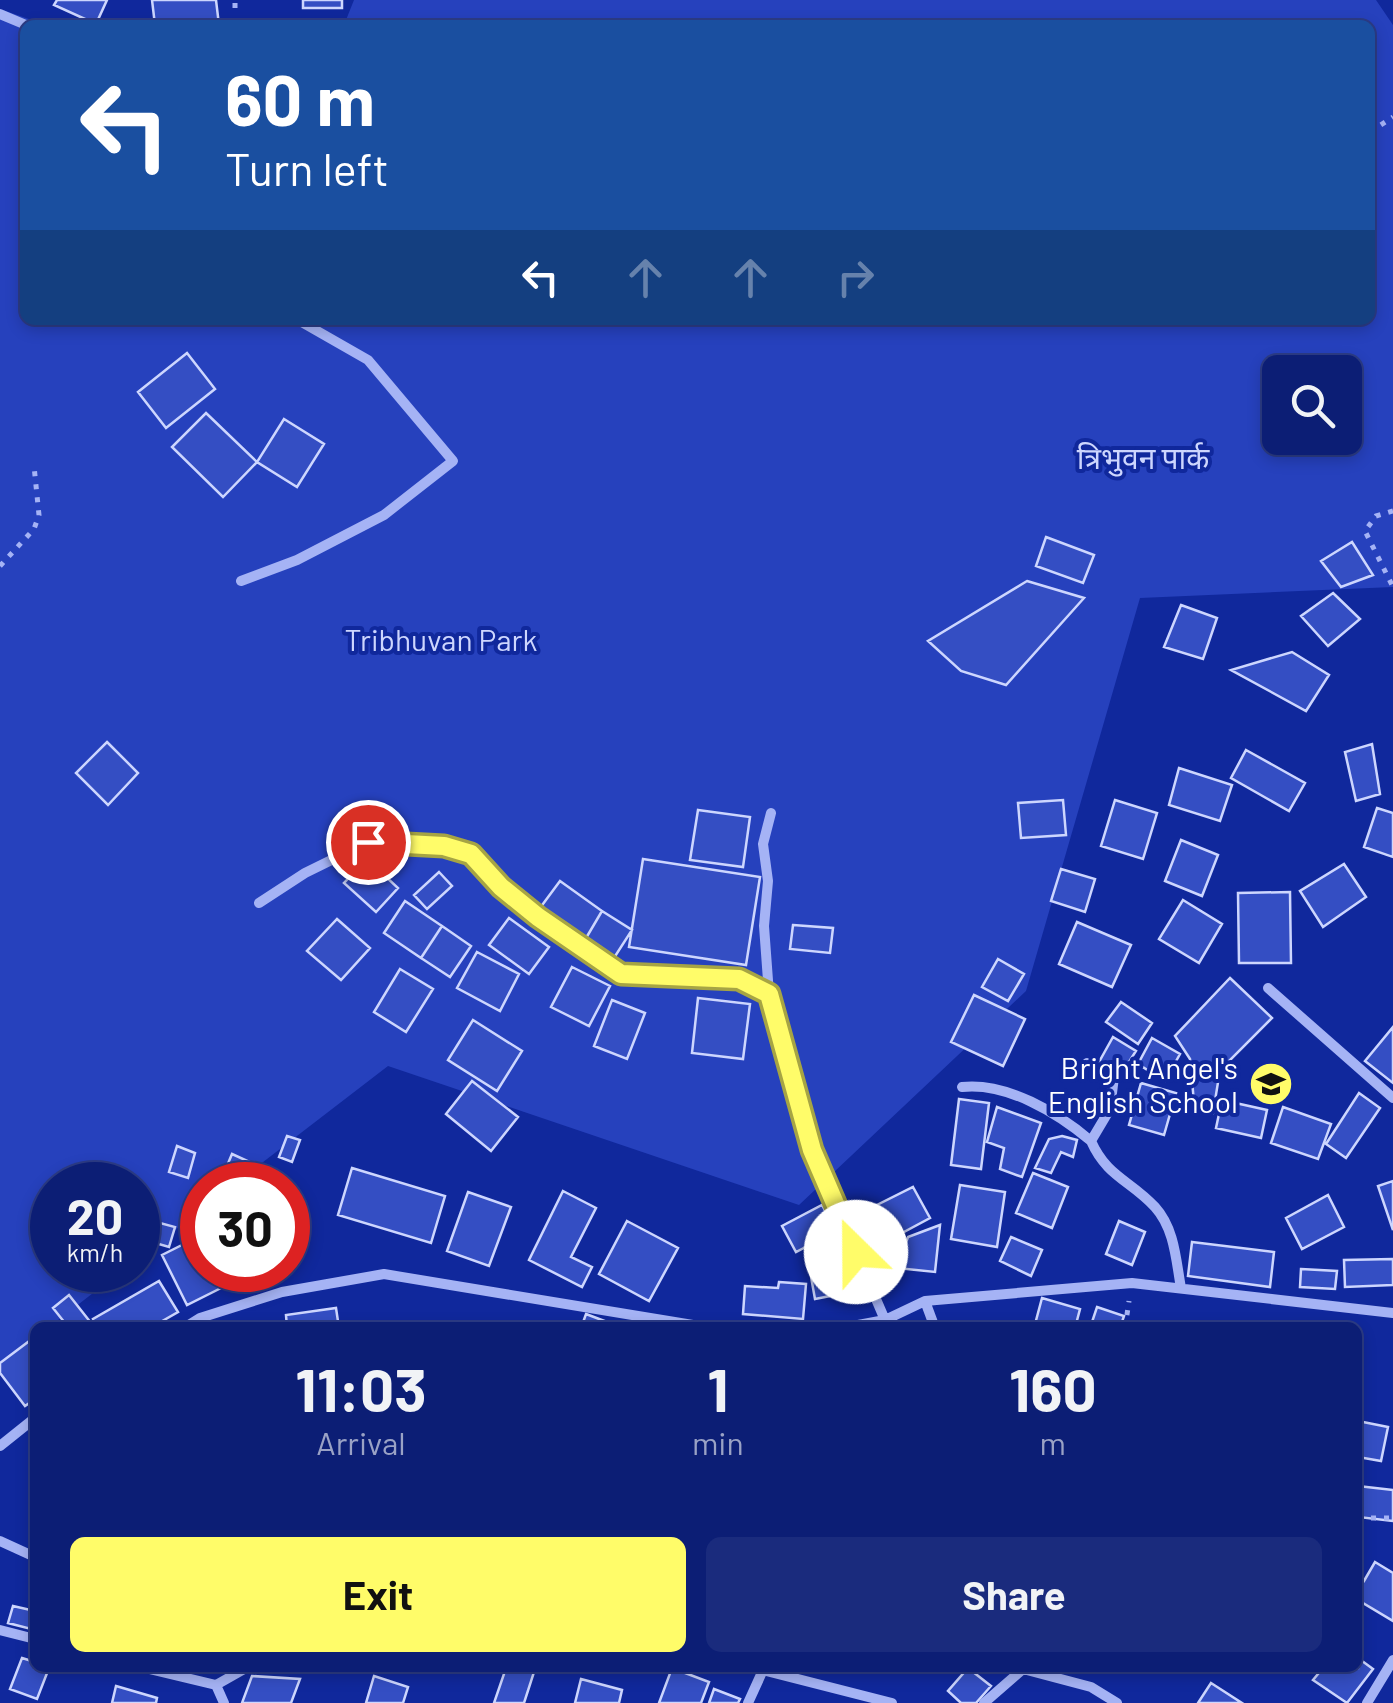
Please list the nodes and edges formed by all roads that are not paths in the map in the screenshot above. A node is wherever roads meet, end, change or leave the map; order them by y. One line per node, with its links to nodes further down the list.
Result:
1 (307, 325): 2 (street)
2 (241, 580)
3 (772, 812): 6 (street)
4 (259, 903): 6 (street)
5 (1268, 988): 9 (street)
6 (769, 994): 14 (street)
7 (1087, 1063): 10 (street)
8 (962, 1088): 10 (street)
9 (1393, 1098)
10 (1092, 1141): 11 (street)
11 (1181, 1288): 12 (street); 13 (street)
12 (925, 1301): 14 (street); 18 (street)
13 (1393, 1313)
14 (885, 1320): 17 (street)
15 (194, 1322): 16 (street)
16 (676, 1322)
17 (874, 1322)
18 (933, 1322)
19 (30, 1422): 20 (street)
20 (0, 1446)
21 (0, 1541): 22 (street)
22 (30, 1554)
23 (0, 1630): 24 (street)
24 (30, 1638)
25 (1393, 1660): 38 (street)
26 (162, 1672): 32 (street)
27 (239, 1672): 32 (street)
28 (758, 1672): 34 (street)
29 (774, 1672): 35 (street)
30 (1020, 1672): 36 (street)
31 (1034, 1672): 37 (street)
32 (216, 1685): 33 (street)
33 (224, 1703)
34 (748, 1703)
35 (892, 1703)
36 (984, 1703)
37 (1118, 1703)
38 (1367, 1703)

